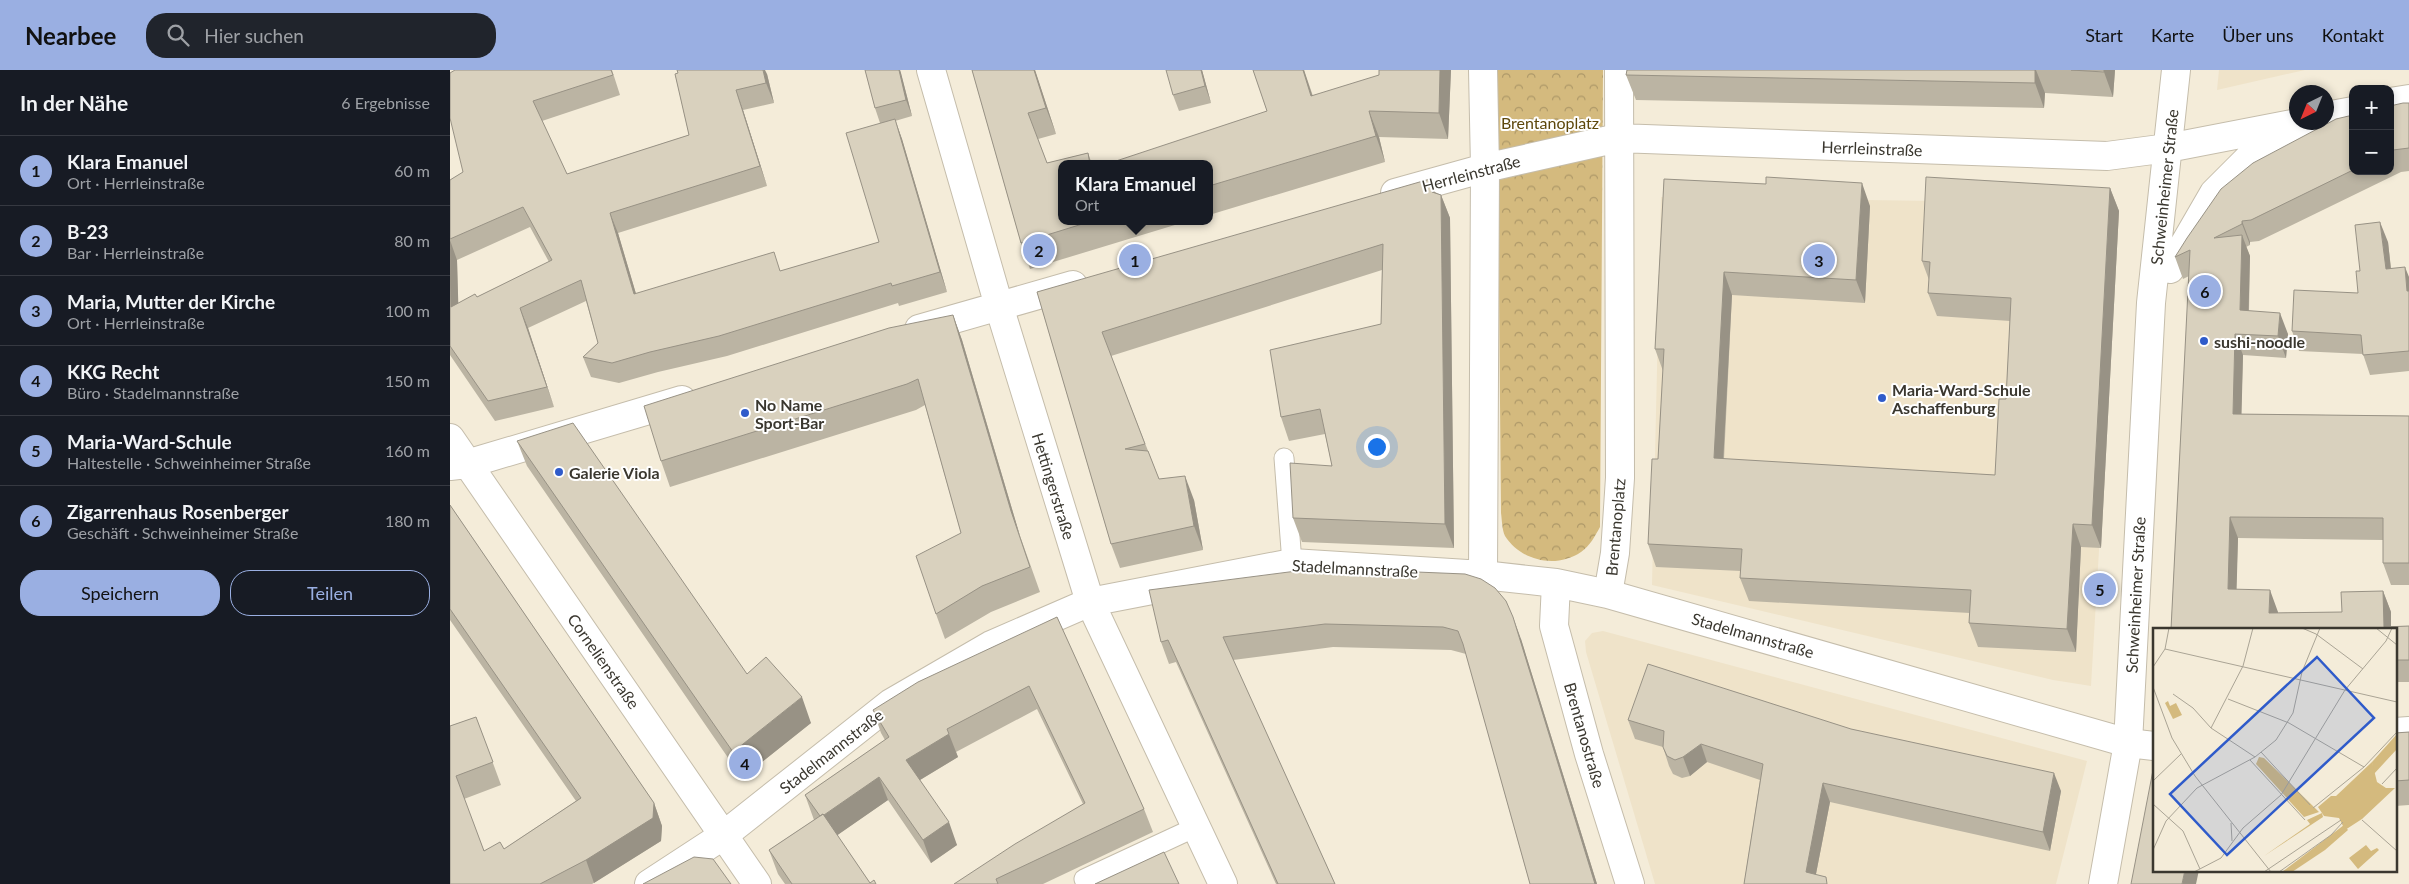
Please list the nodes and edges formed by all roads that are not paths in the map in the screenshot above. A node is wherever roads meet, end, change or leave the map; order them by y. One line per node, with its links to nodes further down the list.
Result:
1 (931, 70): 17 (street, Hettingerstraße)
2 (1483, 70): 13 (street)
3 (1618, 70): 11 (street, Brentanoplatz)
4 (2176, 70): 12 (street, Schweinheimer Straße)
5 (2409, 99): 6 (street)
6 (2394, 101)
7 (2349, 112): 8 (street)
8 (2334, 115)
9 (2289, 124): 12 (street, Herrleinstraße)
10 (2291, 130): 16 (street, Schweinheimer Straße)
11 (1618, 138): 12 (street, Herrleinstraße); 13 (street, Herrleinstraße); 26 (street, Brentanoplatz)
12 (2168, 148): 16 (street, Schweinheimer Straße)
13 (1485, 168): 14 (street, Herrleinstraße); 24 (street)
14 (1371, 200)
15 (1094, 279): 17 (street)
16 (2151, 304): 30 (street, Schweinheimer Straße)
17 (999, 306): 18 (street); 27 (street, Hettingerstraße)
18 (894, 337)
19 (704, 393): 22 (street)
20 (450, 438): 22 (street, Cornelienstraße)
21 (1284, 458): 23 (lane)
22 (458, 464): 32 (street, Cornelienstraße)
23 (1292, 563): 24 (street, Stadelmannstraße); 27 (street, Stadelmannstraße)
24 (1483, 575): 25 (street, Stadelmannstraße)
25 (1556, 583): 26 (street, Stadelmannstraße); 37 (street, Brentanostraße)
26 (1608, 594): 30 (street, Stadelmannstraße)
27 (1090, 602): 31 (street, Hettingerstraße); 32 (street, Stadelmannstraße)
28 (2409, 730): 29 (street)
29 (2396, 732)
30 (2141, 744): 38 (street, Schweinheimer Straße)
31 (1196, 827): 33 (lane); 36 (street, Hettingerstraße)
32 (724, 835): 34 (street, Stadelmannstraße); 35 (street, Cornelienstraße)
33 (1084, 879)
34 (649, 884)
35 (757, 884)
36 (1223, 884)
37 (1630, 884)
38 (2103, 884)

